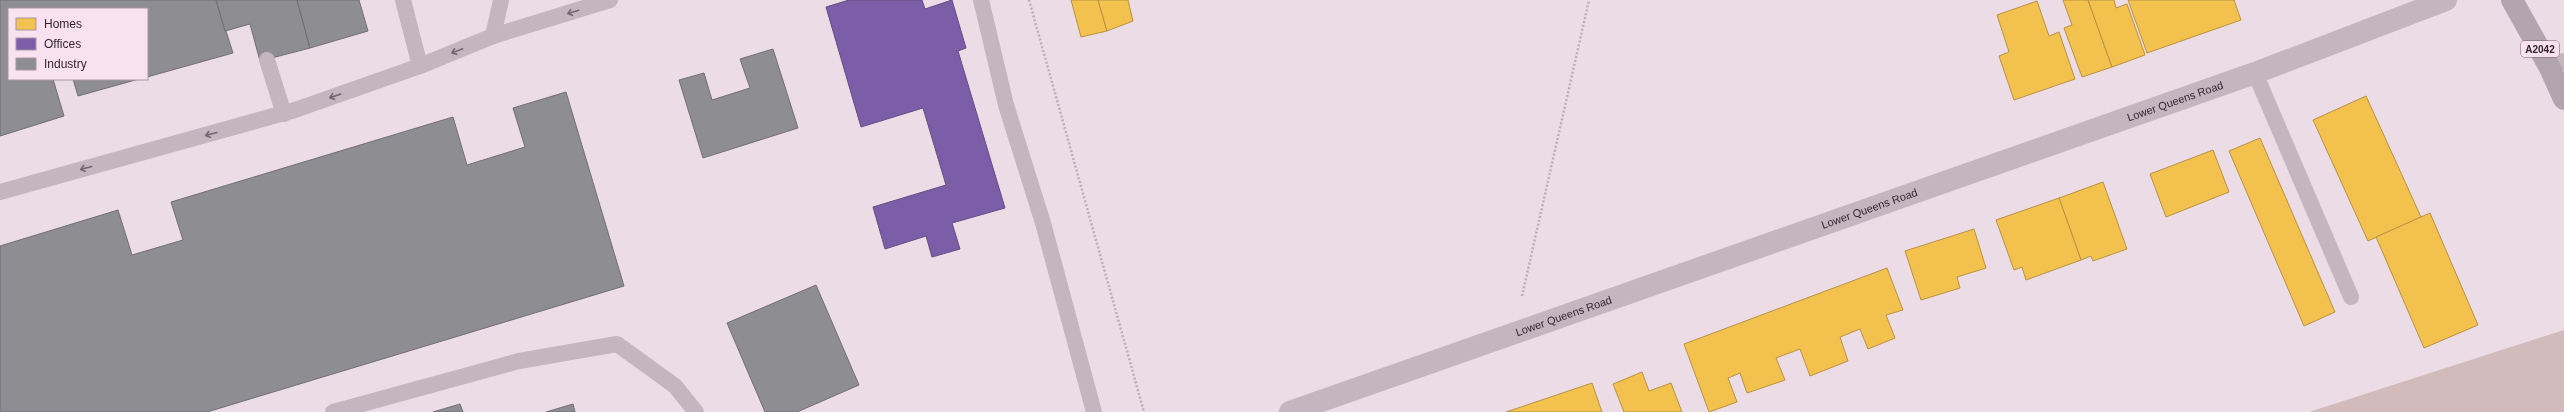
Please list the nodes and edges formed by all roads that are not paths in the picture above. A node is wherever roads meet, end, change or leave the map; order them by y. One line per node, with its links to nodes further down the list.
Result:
1 (403, 0): 10 (lane)
2 (501, 0): 7 (lane)
3 (610, 0): 7 (lane, one-way to 7)
4 (981, 0): 18 (lane)
5 (2446, 0): 11 (street, Lower Queens Road)
6 (2512, 0): 9 (main road, A2042)
7 (493, 36): 10 (lane, one-way to 10)
8 (267, 60): 13 (lane)
9 (2557, 64): 12 (main road, A2042)
10 (420, 66): 13 (lane, one-way to 13)
11 (2255, 73): 15 (lane); 19 (street, Lower Queens Road)
12 (2564, 99)
13 (284, 114): 14 (lane, one-way to 14)
14 (0, 192)
15 (2351, 297)
16 (333, 412): 17 (lane)
17 (696, 412)
18 (1094, 412)
19 (1290, 412)

